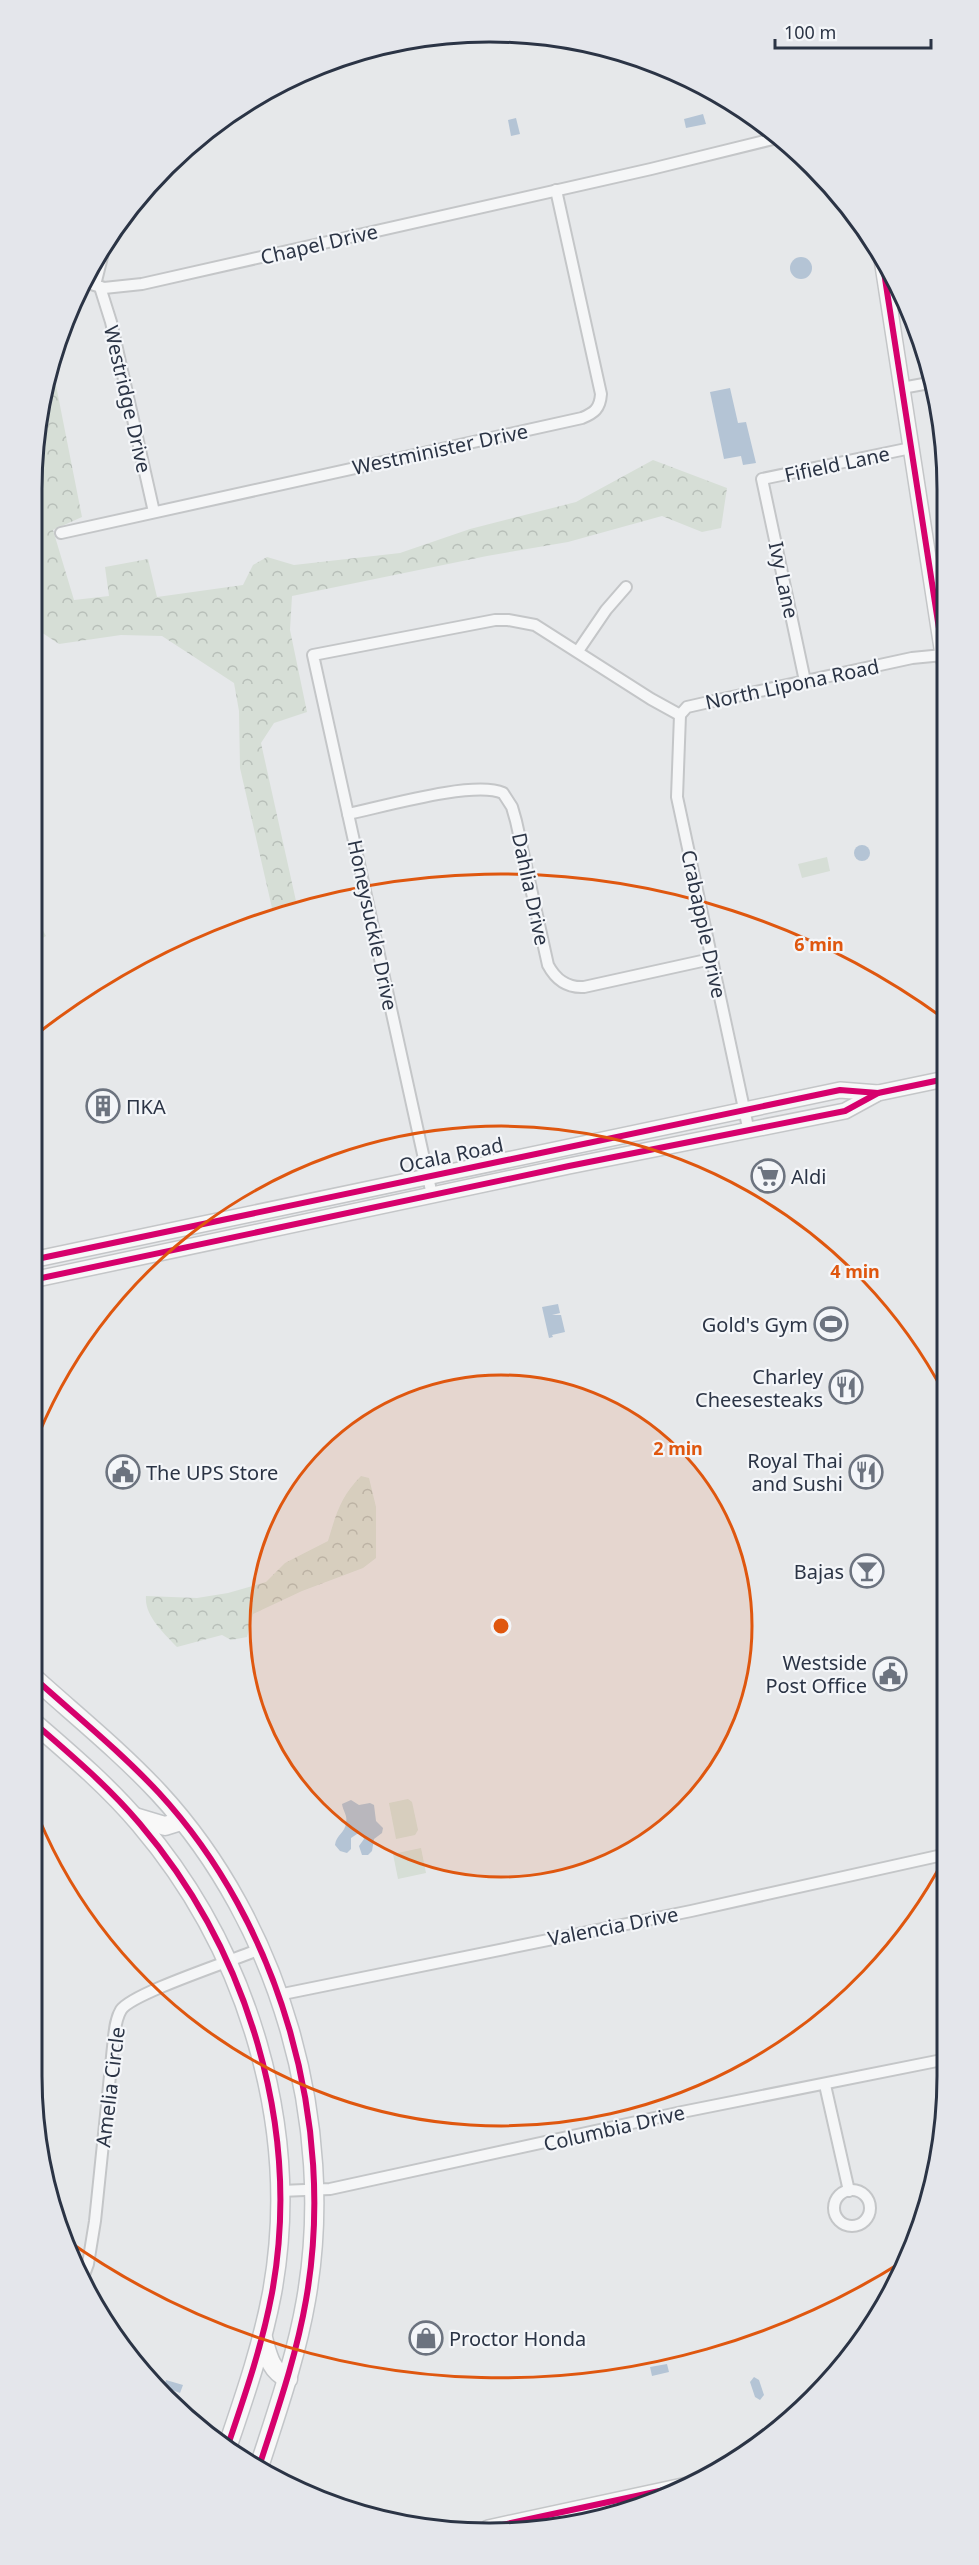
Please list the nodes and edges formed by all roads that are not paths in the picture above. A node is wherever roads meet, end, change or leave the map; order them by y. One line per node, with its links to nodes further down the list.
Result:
1 (769, 140): 2 (street, Chapel Drive)
2 (556, 190): 6 (street, Chapel Drive); 11 (street, Westminister Drive)
3 (100, 269): 6 (street)
4 (886, 282): 8 (main road)
5 (92, 284): 6 (street, Chapel Drive)
6 (97, 286): 11 (street, Westridge Drive)
7 (924, 383): 8 (street)
8 (902, 388): 9 (main road)
9 (911, 448): 10 (street, Fifield Lane); 14 (main road)
10 (762, 480): 18 (street, Ivy Lane)
11 (154, 512): 12 (street, Westminister Drive)
12 (62, 533)
13 (626, 587): 15 (street)
14 (937, 613)
15 (578, 651): 16 (street, North Lipona Road); 19 (street, North Lipona Road)
16 (313, 655): 20 (street, Honeysuckle Drive)
17 (937, 657): 18 (street, North Lipona Road)
18 (805, 681): 19 (street, North Lipona Road)
19 (680, 715): 21 (street, Crabapple Drive)
20 (348, 814): 21 (street, Dahlia Drive); 26 (street, Honeysuckle Drive)
21 (711, 959): 24 (street, Crabapple Drive)
22 (937, 1080): 23 (main road, Ocala Road)
23 (878, 1093): 24 (main road, Ocala Road); 25 (main road, Ocala Road)
24 (744, 1111): 25 (street, Crabapple Drive); 26 (main road, Ocala Road)
25 (749, 1132): 27 (main road, Ocala Road)
26 (428, 1176): 27 (street, Honeysuckle Drive); 28 (main road, Ocala Road)
27 (432, 1196): 29 (main road, Ocala Road)
28 (42, 1258)
29 (42, 1278)
30 (42, 1685): 31 (main road)
31 (81, 1720): 33 (main road); 35 (main road)
32 (42, 1729): 33 (main road)
33 (58, 1743): 34 (main road)
34 (133, 1816): 35 (main road); 38 (main road)
35 (181, 1821): 37 (main road)
36 (937, 1856): 39 (street, Valencia Drive)
37 (260, 1949): 38 (street, Amelia Circle); 39 (main road)
38 (228, 1962): 43 (main road); 45 (street, Amelia Circle)
39 (278, 1995): 42 (main road)
40 (937, 2061): 41 (street, Columbia Drive)
41 (825, 2085): 42 (street, Columbia Drive); 44 (street)
42 (313, 2190): 43 (street, Columbia Drive); 47 (main road)
43 (280, 2191): 46 (main road)
44 (849, 2191)
45 (86, 2269)
46 (263, 2338): 47 (main road); 48 (main road)
47 (288, 2379): 49 (main road)
48 (230, 2440)
49 (261, 2460)
50 (649, 2493): 51 (main road)
51 (515, 2522)

